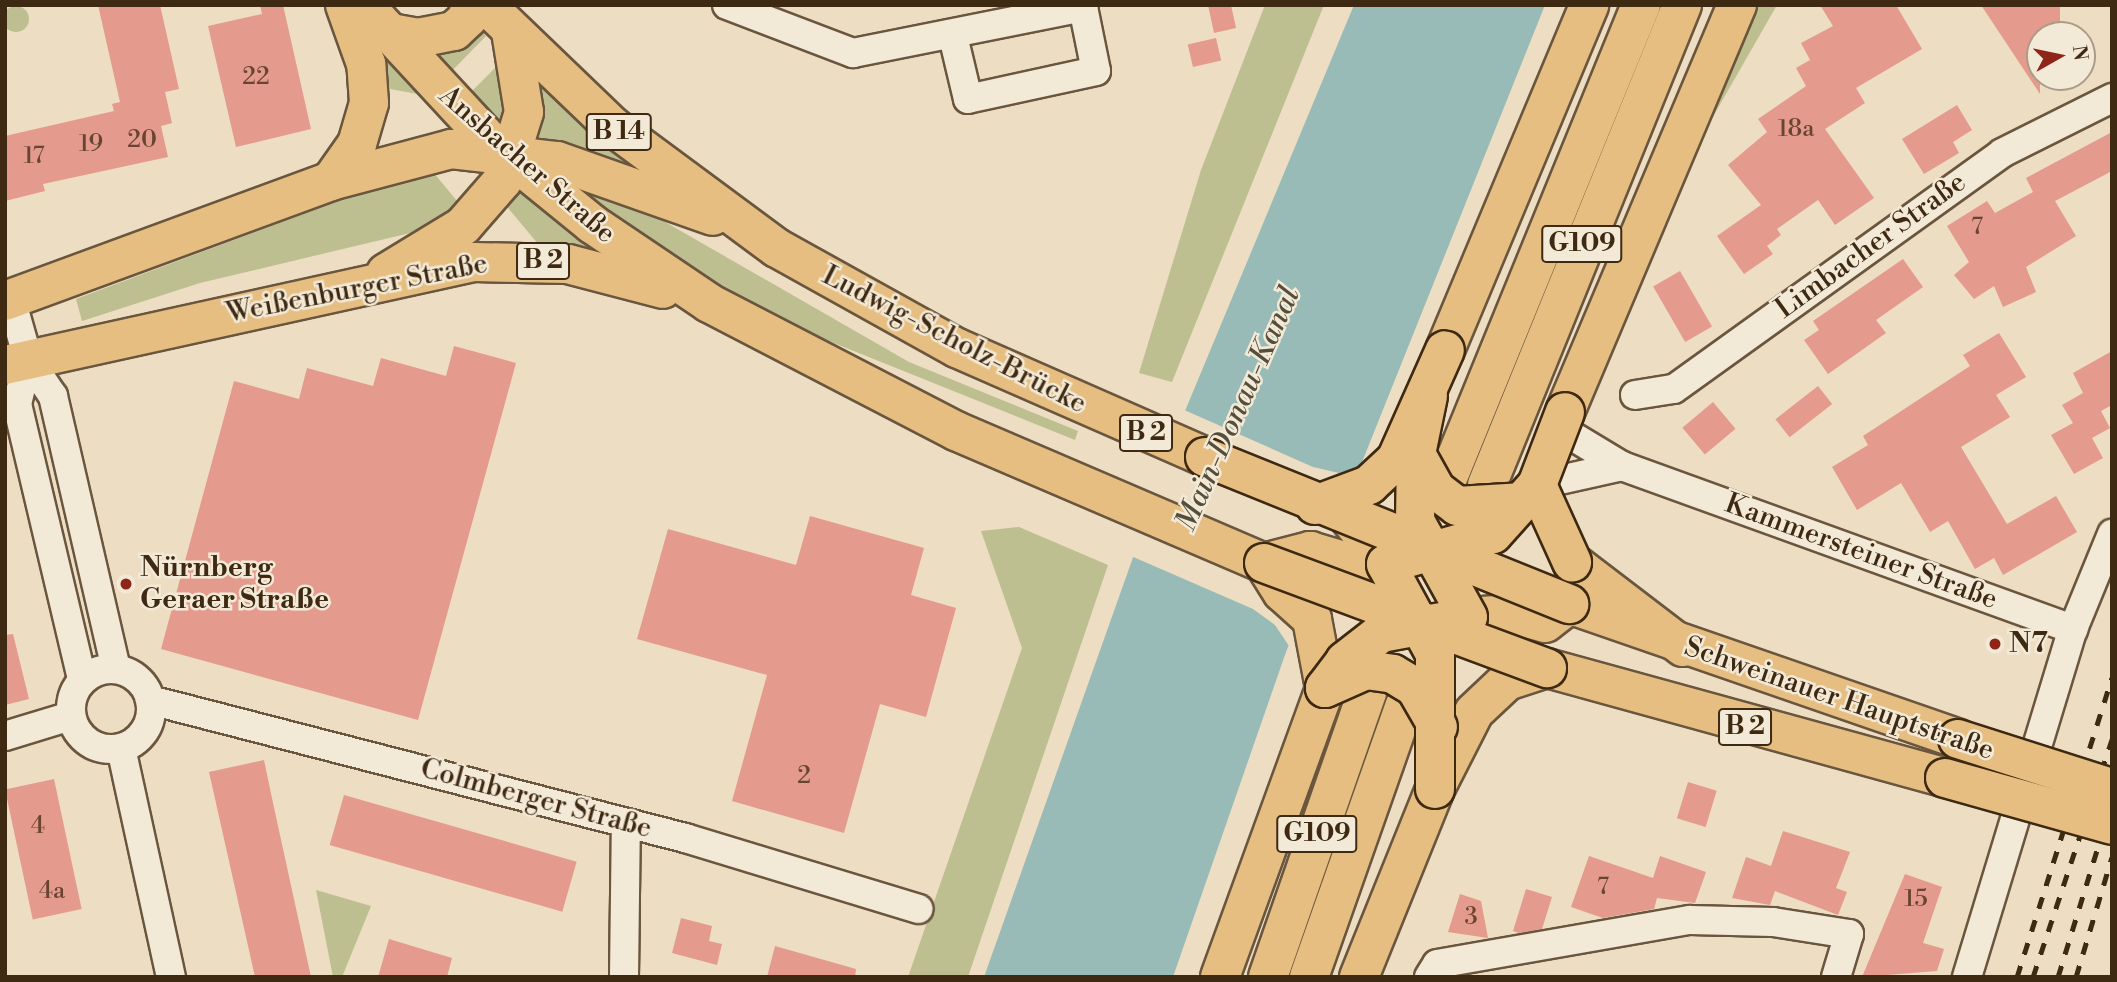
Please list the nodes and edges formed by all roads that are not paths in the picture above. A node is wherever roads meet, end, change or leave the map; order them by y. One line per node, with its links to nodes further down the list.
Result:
1 (345, 5): 13 (main road)
2 (470, 5): 9 (main road)
3 (727, 5): 10 (street)
4 (1589, 5): 20 (main road, bridge)
5 (1641, 5): 24 (main road, G109)
6 (1682, 5): 25 (main road, G109)
7 (1737, 5): 21 (main road)
8 (498, 18): 12 (main road); 14 (main road, B 14)
9 (374, 19): 12 (main road, Ansbacher Straße)
10 (953, 36): 10 (street)
11 (2112, 98): 19 (street, Limbacher Straße)
12 (510, 158): 13 (main road, B 2); 14 (main road, B 2); 15 (main road); 17 (main road, Ansbacher Straße)
13 (331, 181): 16 (main road, B 2)
14 (736, 222): 27 (main road, Ludwig-Scholz-Brücke / B 2, bridge)
15 (373, 282): 17 (main road, Weißenburger Straße / B 2); 18 (main road, Weißenburger Straße / B 2)
16 (8, 300): 18 (street)
17 (709, 303): 31 (main road, B 2)
18 (17, 362): 39 (street); 41 (street)
19 (1635, 395)
20 (1428, 396): 22 (main road, bridge); 27 (main road, bridge)
21 (1562, 420): 23 (street, Kammersteiner Straße); 26 (main road, bridge)
22 (1416, 454): 26 (main road, bridge); 30 (main road, bridge)
23 (1622, 466): 26 (street); 36 (street, Kammersteiner Straße)
24 (1449, 475)
25 (1487, 485)
26 (1531, 494): 30 (main road, bridge); 37 (main road, bridge)
27 (1315, 505): 28 (main road, Ludwig-Scholz-Brücke / B 2, bridge)
28 (1350, 519): 30 (main road, Ludwig-Scholz-Brücke / B 2, bridge); 32 (main road)
29 (2112, 534): 36 (street)
30 (1432, 552): 32 (main road, bridge); 33 (main road, Ludwig-Scholz-Brücke / B 2, bridge); 34 (main road, bridge)
31 (1264, 563): 32 (main road); 35 (main road, B 2, bridge); 42 (main road)
32 (1386, 564): 35 (main road, bridge)
33 (1569, 604): 34 (main road); 37 (main road, Schweinauer Hauptstraße / B 2)
34 (1468, 617): 35 (main road, bridge); 38 (main road, bridge)
35 (1419, 623): 38 (main road, B 2, bridge); 42 (main road, bridge); 47 (main road, bridge)
36 (2073, 629): 63 (street)
37 (1683, 647): 50 (main road, Schweinauer Hauptstraße / B 2, bridge)
38 (1496, 650): 40 (main road, B 2, bridge)
39 (116, 668): 41 (street); 44 (street)
40 (1547, 668): 51 (main road, bridge); 53 (main road, Schweinauer Hauptstraße / B 2, bridge)
41 (82, 680): 46 (street)
42 (1325, 688): 47 (main road, bridge); 58 (main road)
43 (1367, 692): 59 (main road, G109)
44 (150, 700): 49 (street); 52 (street, Colmberger Straße)
45 (1404, 707): 60 (main road, G109)
46 (71, 716): 48 (street); 49 (street)
47 (1438, 727): 51 (main road, bridge)
48 (5, 736)
49 (121, 748): 56 (street)
50 (2112, 788)
51 (1435, 789): 55 (main road)
52 (626, 823): 54 (street, Colmberger Straße); 57 (street)
53 (2112, 825)
54 (918, 909)
55 (1361, 974)
56 (171, 977)
57 (625, 977)
58 (1220, 977)
59 (1268, 977)
60 (1309, 977)
61 (1429, 977): 62 (street)
62 (1836, 977)
63 (1968, 977)

